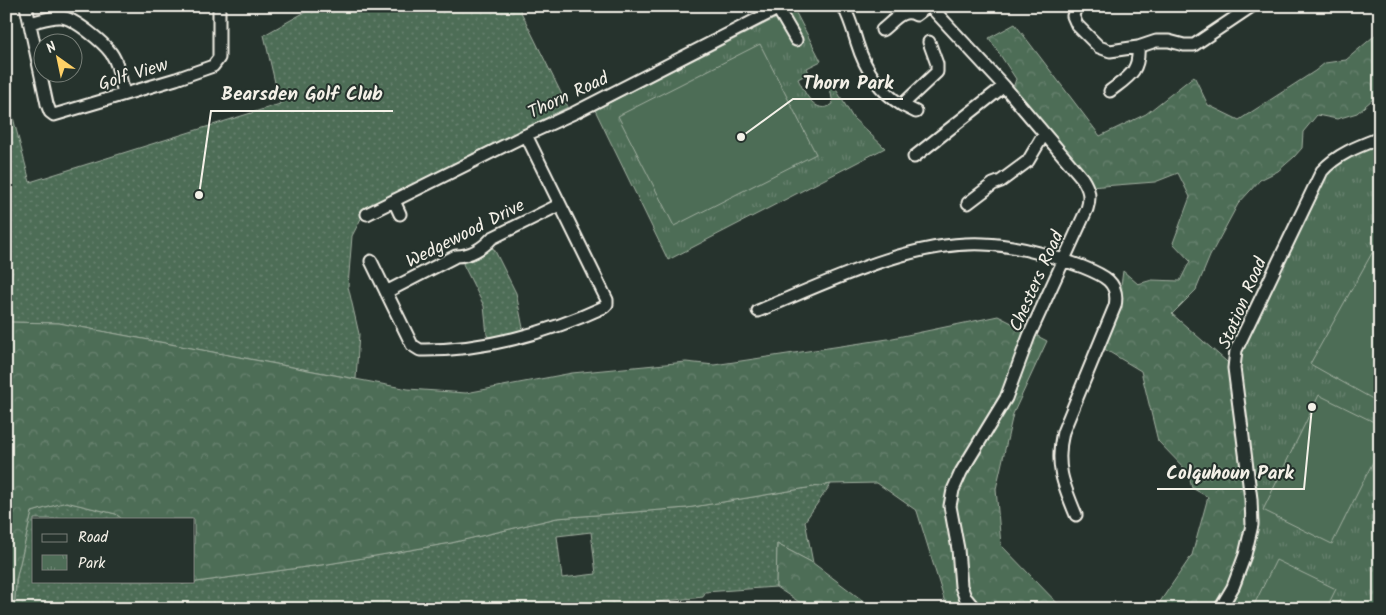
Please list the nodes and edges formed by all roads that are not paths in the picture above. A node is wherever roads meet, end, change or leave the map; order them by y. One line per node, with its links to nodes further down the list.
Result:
1 (26, 6): 8 (street, Golf View)
2 (219, 6): 15 (street, Golf View)
3 (843, 6): 16 (street)
4 (929, 6): 9 (street); 13 (street, Chesters Road)
5 (1076, 6): 12 (street)
6 (1252, 6): 12 (street)
7 (780, 8): 10 (street); 19 (street, Thorn Road)
8 (30, 23): 15 (street); 15 (street, Golf View)
9 (882, 30)
10 (796, 40)
11 (929, 42): 16 (street)
12 (1138, 47): 14 (street)
13 (1004, 86): 18 (street, Chesters Road); 21 (street)
14 (1110, 91)
15 (124, 94)
16 (902, 105): 17 (street)
17 (916, 112)
18 (1044, 134): 23 (street); 27 (street, Chesters Road)
19 (526, 135): 22 (street, Thorn Road); 24 (street)
20 (1380, 138): 33 (street, Station Road)
21 (914, 157)
22 (394, 201): 25 (street, Thorn Road); 26 (street)
23 (968, 203)
24 (560, 205): 29 (street, Wedgewood Drive); 29 (street)
25 (367, 214)
26 (400, 214)
27 (1065, 260): 30 (street); 31 (street); 32 (street, Chesters Road)
28 (371, 261): 29 (street)
29 (386, 292)
30 (758, 311)
31 (1076, 515)
32 (975, 609)
33 (1220, 609)

